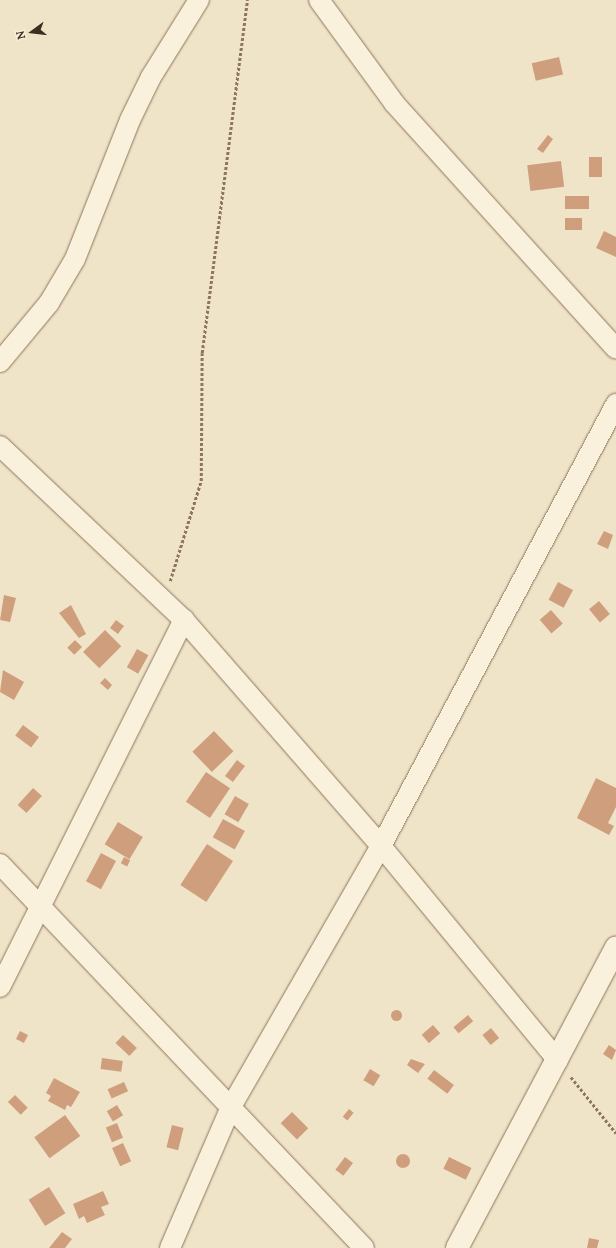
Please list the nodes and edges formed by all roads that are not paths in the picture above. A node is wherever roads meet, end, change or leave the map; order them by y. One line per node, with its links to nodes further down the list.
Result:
1 (199, 0): 4 (street)
2 (319, 0): 3 (street)
3 (616, 349)
4 (0, 362)
5 (616, 404): 8 (street)
6 (0, 446): 7 (street)
7 (184, 620): 8 (street); 10 (street)
8 (381, 846): 13 (street); 14 (street)
9 (0, 864): 10 (street)
10 (41, 904): 12 (street); 14 (street)
11 (616, 948): 13 (street)
12 (0, 987)
13 (558, 1061): 17 (street)
14 (232, 1105): 15 (street); 16 (street)
15 (170, 1248)
16 (364, 1248)
17 (457, 1248)

